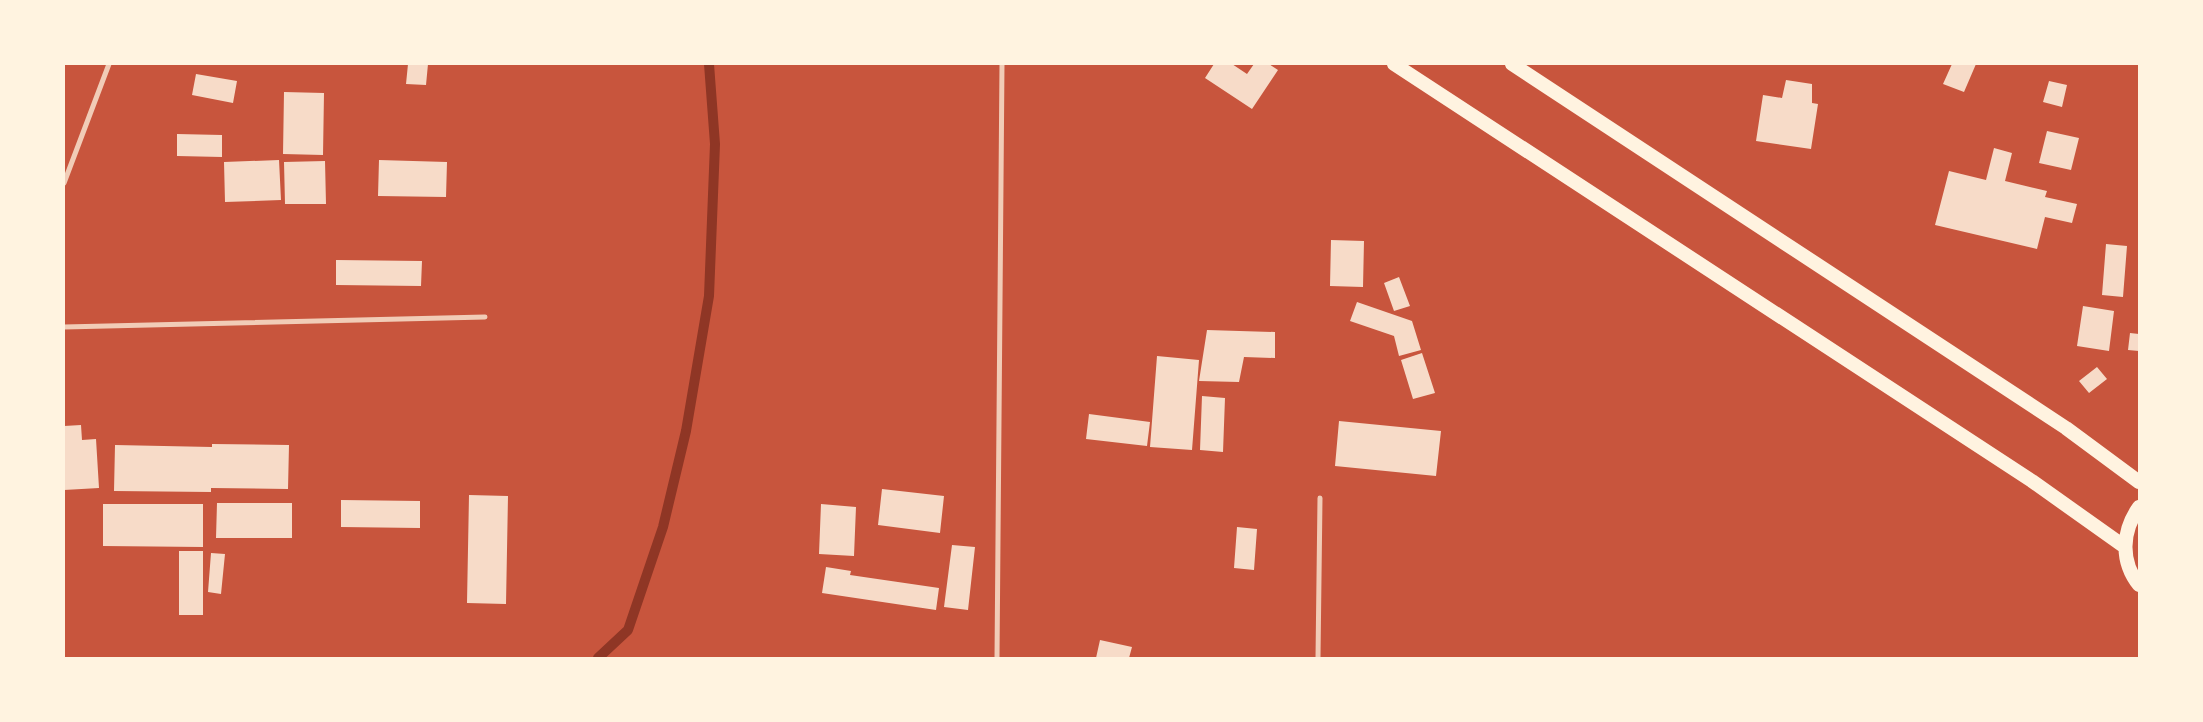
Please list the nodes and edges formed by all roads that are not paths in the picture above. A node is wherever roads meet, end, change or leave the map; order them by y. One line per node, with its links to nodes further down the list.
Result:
1 (109, 64): 5 (street)
2 (1002, 64): 13 (street)
3 (1394, 64): 11 (highway)
4 (1512, 64): 8 (highway)
5 (64, 183)
6 (485, 318): 7 (street)
7 (64, 326)
8 (2139, 482)
9 (1320, 498): 14 (street)
10 (2139, 507): 11 (highway)
11 (2125, 547): 12 (highway)
12 (2139, 584)
13 (997, 658)
14 (1318, 658)

